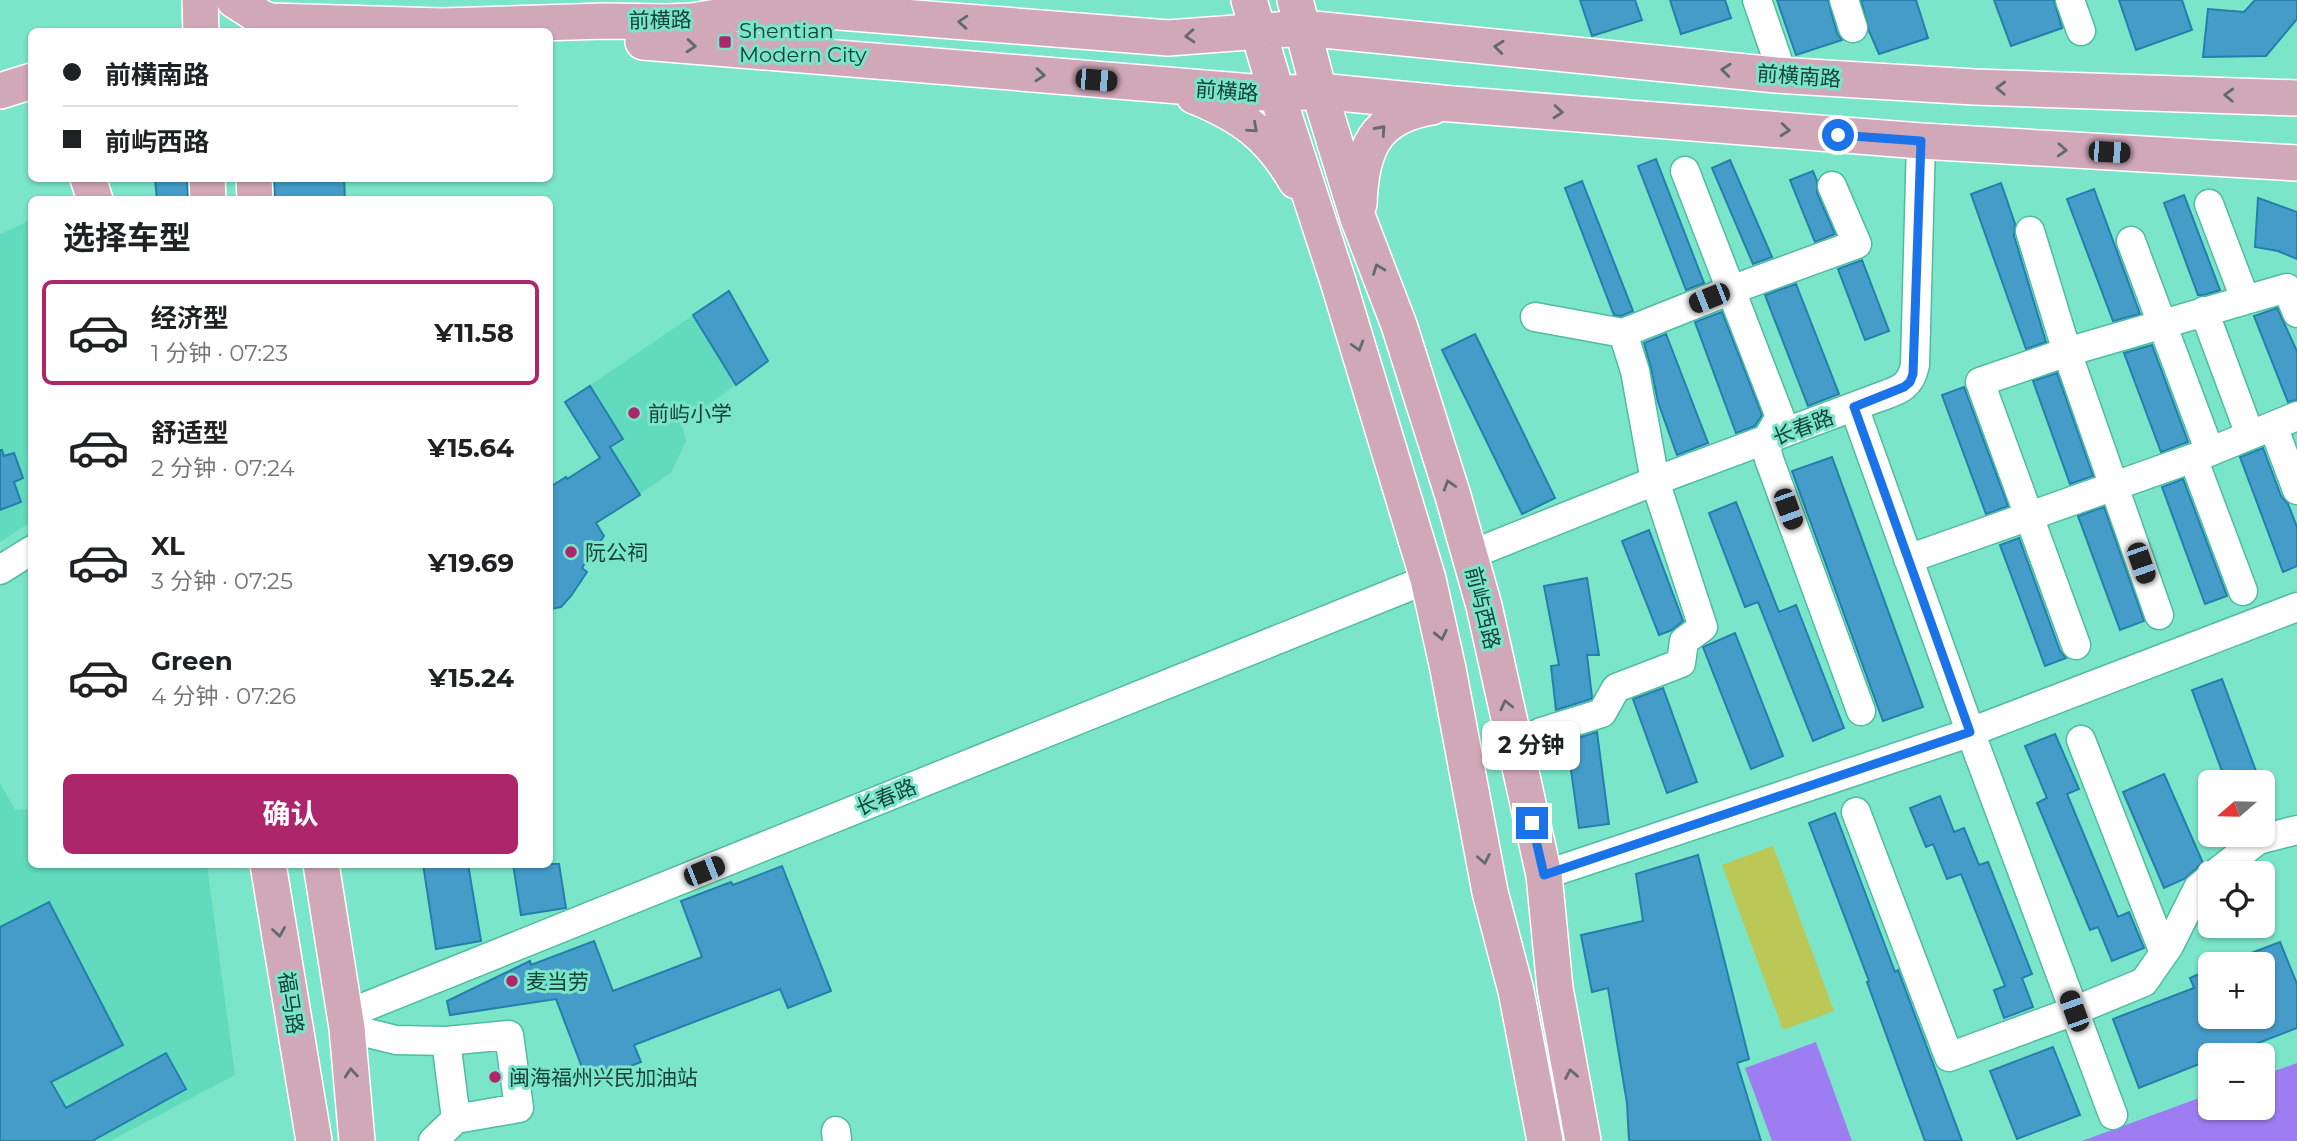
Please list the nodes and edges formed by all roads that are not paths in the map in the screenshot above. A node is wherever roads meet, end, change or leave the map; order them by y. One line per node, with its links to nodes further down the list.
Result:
1 (200, 0): 9 (main road)
2 (1757, 0): 13 (street)
3 (1844, 0): 10 (street)
4 (2070, 0): 11 (street)
5 (240, 9): 6 (main road, 前横路)
6 (606, 10): 8 (main road, 前横路, one-way to 6)
7 (1299, 14): 8 (main road, 前横路); 13 (main road, 前横南路, one-way to 7); 17 (main road, 前屿西路)
8 (1253, 15): 18 (main road)
9 (201, 28)
10 (1853, 28)
11 (2081, 31)
12 (553, 40): 15 (main road, 前横路, one-way to 15)
13 (1776, 75): 19 (main road, 前横南路, one-way to 13)
14 (28, 82): 16 (main road)
15 (1171, 86): 18 (main road, 前横路); 29 (main road, one-way to 29)
16 (0, 91)
17 (1319, 91): 18 (main road, 前横路); 20 (main road); 26 (main road, 前屿西路)
18 (1277, 94): 29 (main road)
19 (2297, 98)
20 (1452, 104): 21 (main road, one-way to 21); 26 (main road, one-way to 20)
21 (1921, 141): 22 (main road, one-way to 22); 38 (street, 长春路)
22 (2297, 163)
23 (1685, 171): 30 (street)
24 (1832, 186): 30 (street)
25 (2209, 204): 31 (street)
26 (1358, 218): 47 (main road, 前屿西路, one-way to 26)
27 (2030, 231): 37 (street)
28 (2131, 241): 35 (street)
29 (1338, 281): 50 (main road, one-way to 50)
30 (1731, 290): 36 (street); 40 (street)
31 (2245, 299): 32 (street); 33 (street)
32 (2204, 311): 35 (street); 39 (street)
33 (2297, 313)
34 (1535, 317): 36 (street)
35 (2162, 323): 37 (street); 41 (street)
36 (1623, 332): 42 (street)
37 (2067, 352): 43 (street); 45 (street)
38 (1854, 407): 40 (street, 长春路); 48 (street)
39 (2274, 426): 41 (street); 44 (street)
40 (1765, 442): 42 (street, 长春路); 55 (street)
41 (2202, 455): 43 (street); 51 (street)
42 (1655, 481): 47 (street, 长春路); 56 (street)
43 (2114, 486): 45 (street); 53 (street)
44 (2297, 490)
45 (2029, 516): 48 (street); 54 (street)
46 (28, 552): 49 (street)
47 (1470, 555): 64 (main road, 前屿西路, one-way to 47)
48 (1908, 559): 57 (street)
49 (0, 570)
50 (1428, 579): 68 (street, 长春路); 75 (main road, one-way to 75)
51 (2243, 591)
52 (2297, 607): 57 (street)
53 (2159, 615)
54 (2076, 646)
55 (1861, 711)
56 (1541, 732)
57 (1970, 732): 64 (street); 67 (street)
58 (2081, 740): 66 (street)
59 (1856, 812): 67 (street)
60 (2297, 830): 61 (street)
61 (2231, 861)
62 (269, 868): 72 (main road, 福马路, one-way to 72)
63 (322, 868): 68 (main road)
64 (1544, 875): 76 (main road, 前屿西路, one-way to 64)
65 (2198, 888): 66 (street)
66 (2164, 953): 67 (street)
67 (2074, 1011): 70 (street)
68 (346, 1022): 69 (street); 73 (main road, one-way to 68)
69 (446, 1041): 71 (street); 71 (street)
70 (2113, 1115)
71 (456, 1119): 74 (street)
72 (314, 1141)
73 (357, 1141)
74 (433, 1141)
75 (1545, 1141)
76 (1583, 1141)

